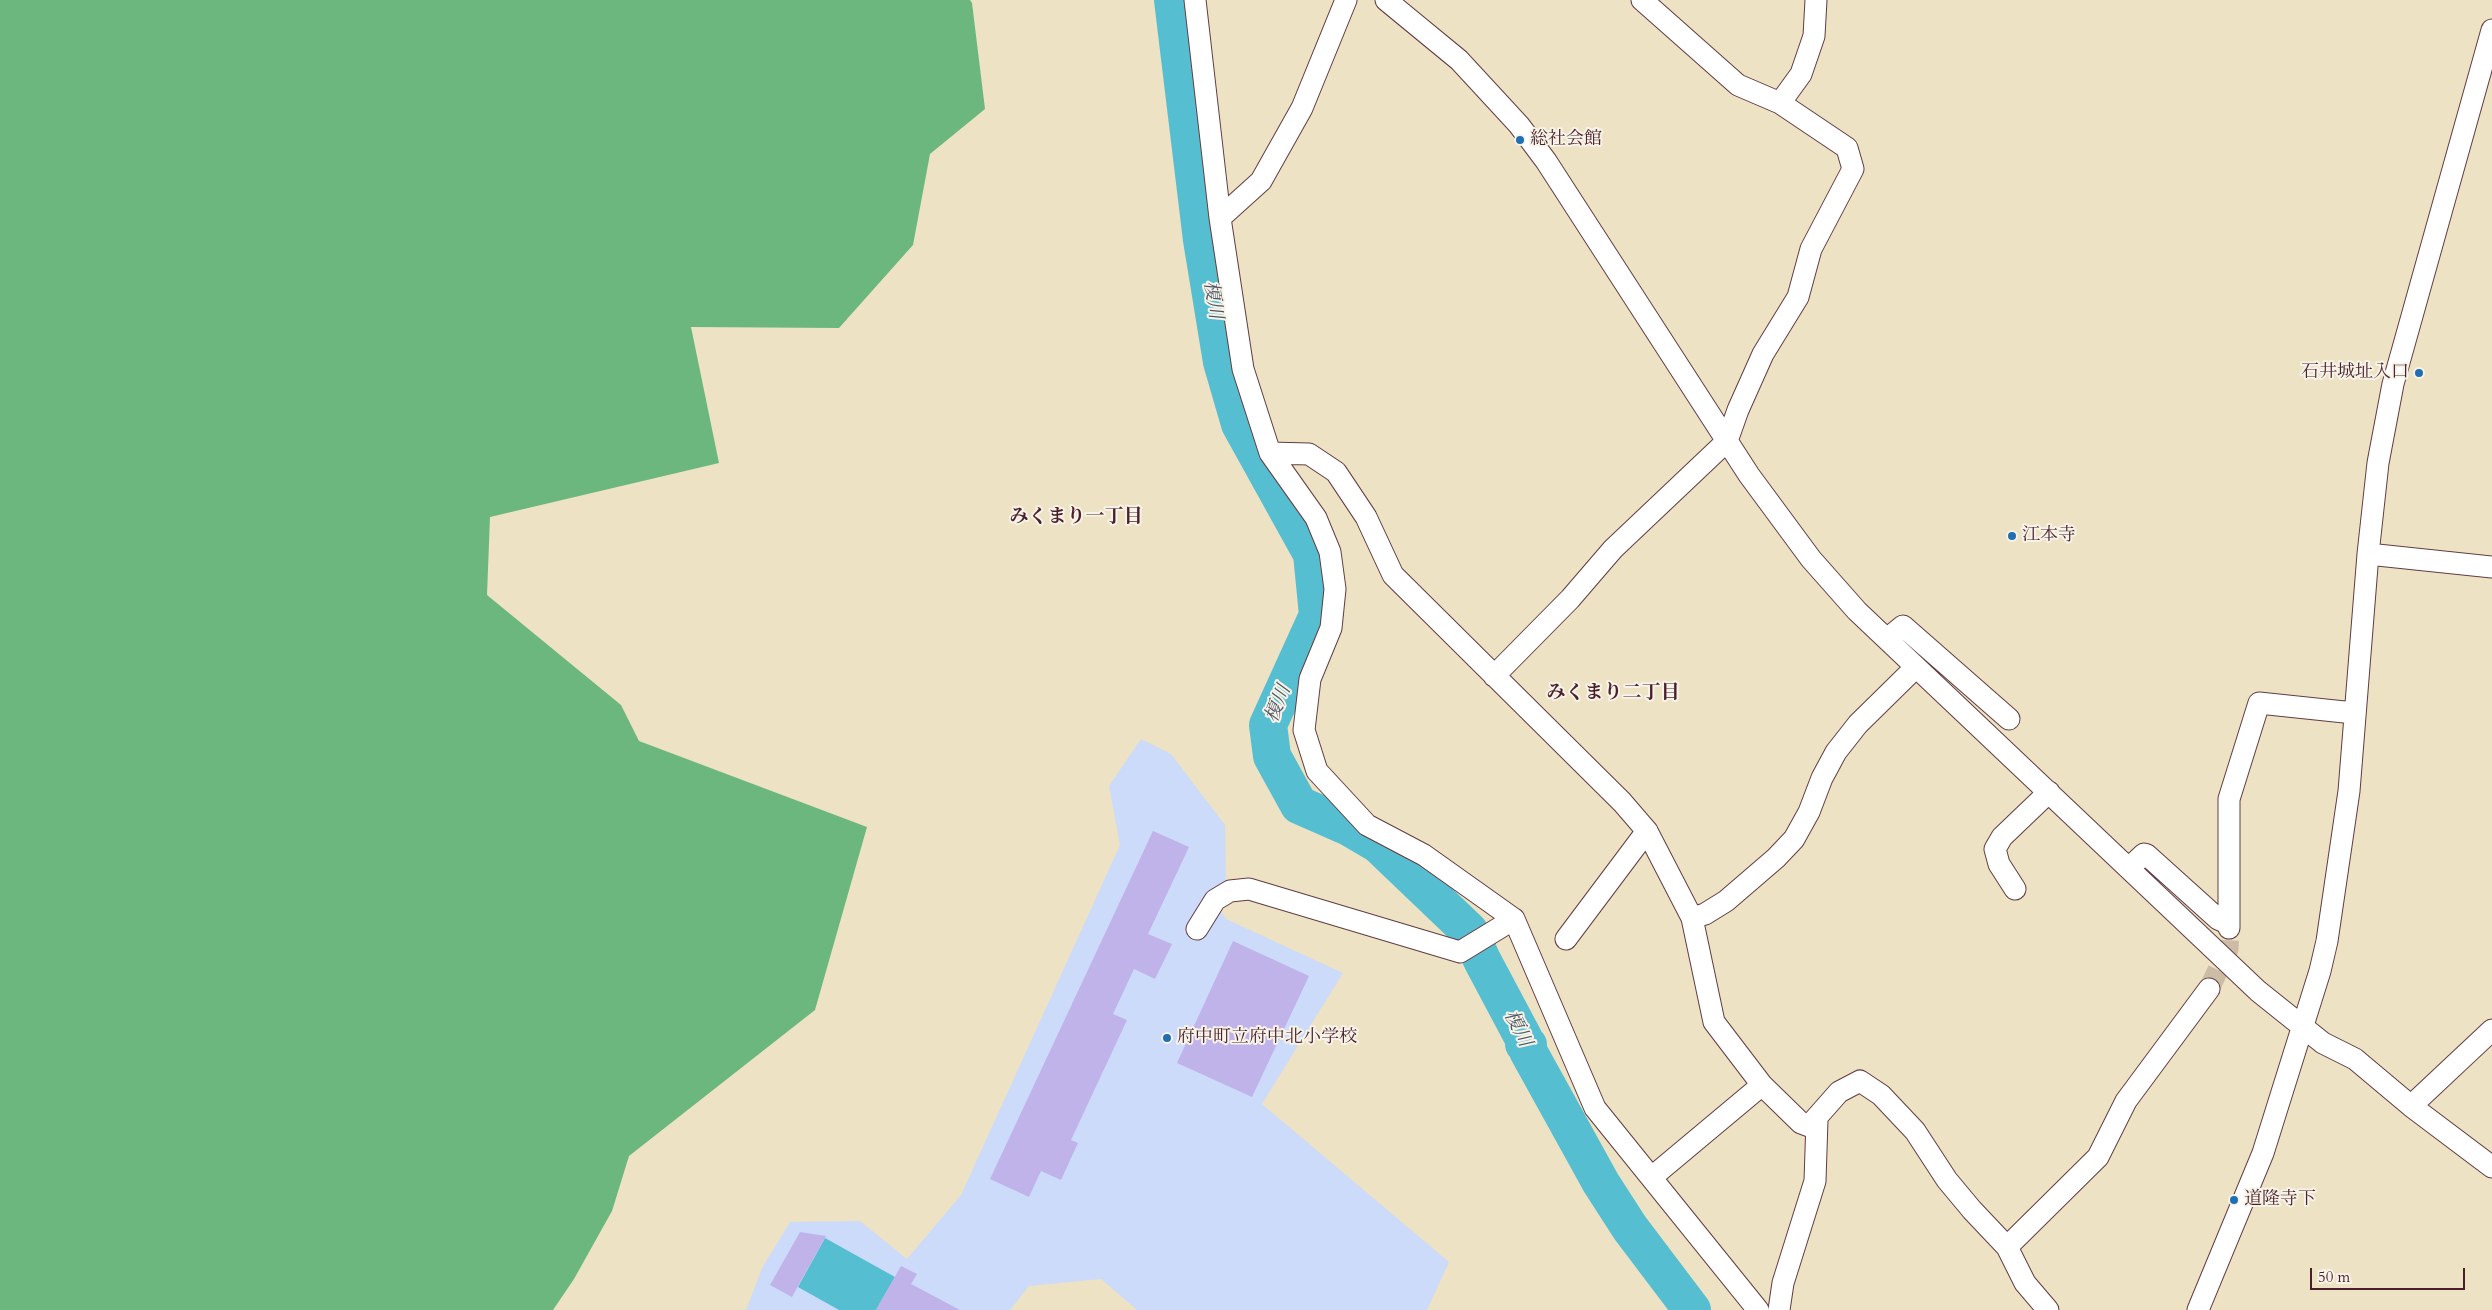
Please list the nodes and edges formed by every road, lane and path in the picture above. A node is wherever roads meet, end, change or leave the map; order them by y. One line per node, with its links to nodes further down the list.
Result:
1 (1195, 0): 8 (street)
2 (1346, 0): 8 (street)
3 (1386, 0): 9 (street)
4 (1642, 0): 7 (street)
5 (1816, 0): 7 (street)
6 (2492, 30): 11 (street)
7 (1780, 103): 9 (street)
8 (1220, 218): 10 (street)
9 (1726, 441): 13 (street); 15 (street)
10 (1270, 453): 15 (street); 23 (street)
11 (2368, 554): 12 (street); 16 (street)
12 (2492, 567)
13 (1887, 639): 14 (street); 17 (street)
14 (1916, 667): 18 (street); 22 (street)
15 (1494, 676): 19 (street)
16 (2354, 713): 20 (street); 27 (street)
17 (2009, 719)
18 (2049, 792): 20 (street); 21 (street)
19 (1647, 831): 22 (street); 25 (street)
20 (2129, 868): 27 (street)
21 (2015, 889)
22 (1692, 918): 29 (street)
23 (1514, 919): 24 (street); 33 (street)
24 (1197, 929)
25 (1566, 939)
26 (2209, 989): 34 (street)
27 (2304, 1027): 30 (street); 38 (street)
28 (2492, 1030): 30 (street)
29 (1762, 1085): 31 (street); 33 (street)
30 (2411, 1106): 32 (street)
31 (1817, 1120): 34 (street); 36 (street)
32 (2492, 1167)
33 (1652, 1177): 35 (street)
34 (2007, 1247): 37 (street)
35 (1758, 1310)
36 (1779, 1310)
37 (2048, 1310)
38 (2198, 1310)

